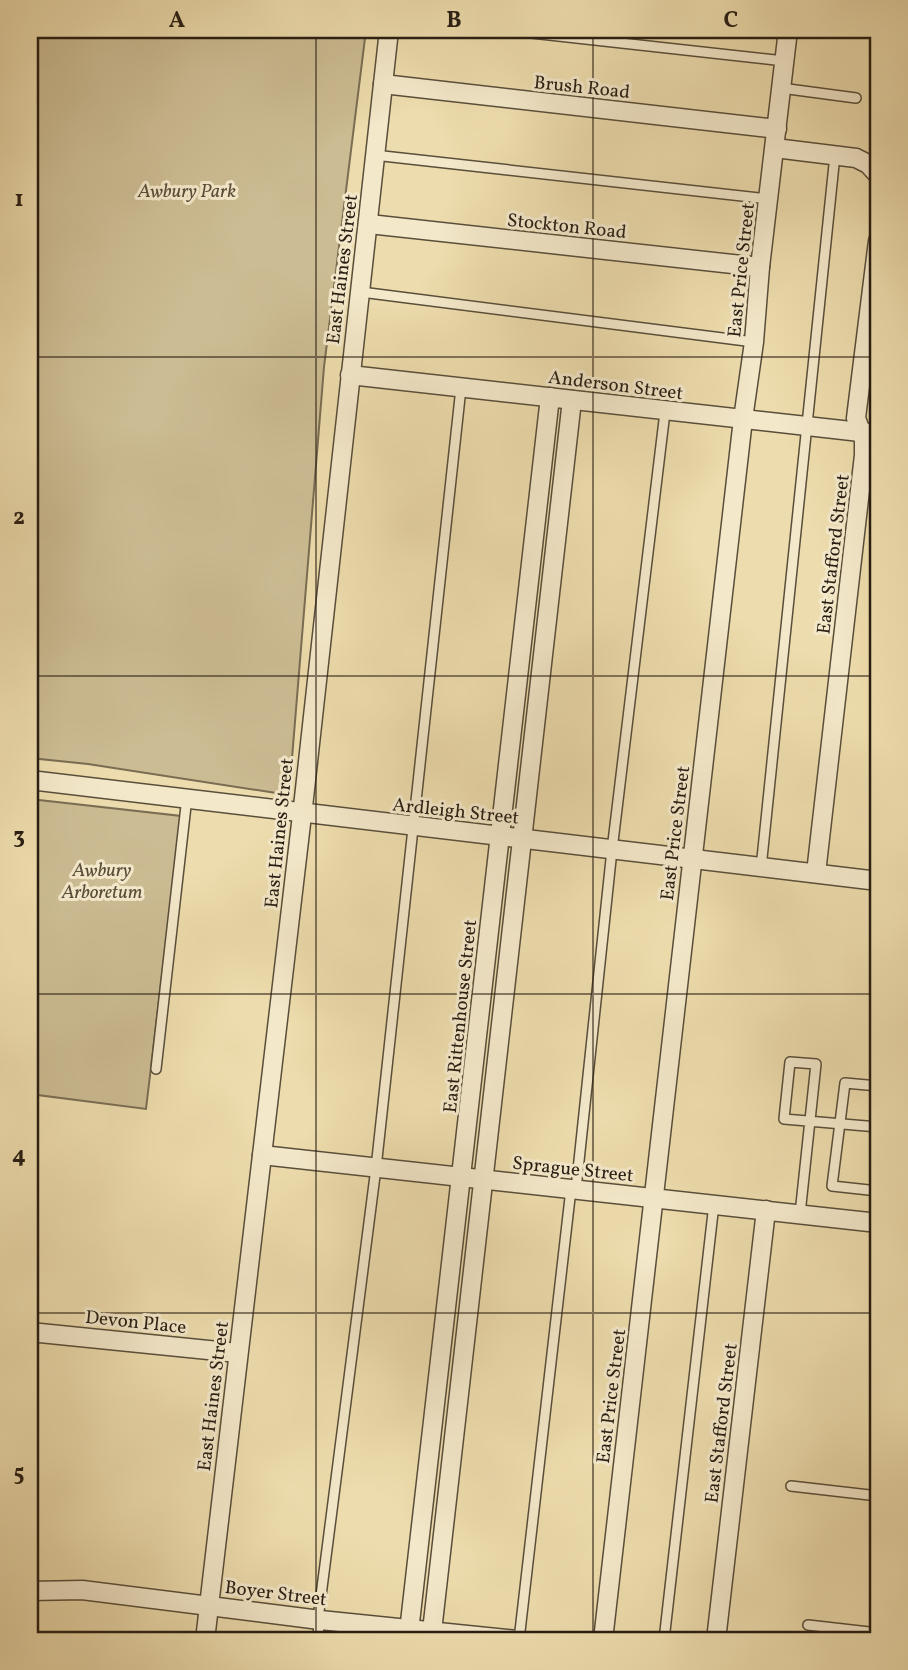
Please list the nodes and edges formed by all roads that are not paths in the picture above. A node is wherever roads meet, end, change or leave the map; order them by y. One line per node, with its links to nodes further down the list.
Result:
1 (389, 30): 5 (street, East Haines Street)
2 (504, 30): 4 (lane)
3 (788, 30): 4 (street, East Price Street)
4 (784, 61): 6 (street, East Price Street)
5 (383, 84): 8 (street, Brush Road); 10 (street, East Haines Street)
6 (781, 88): 7 (lane); 8 (street, East Price Street)
7 (856, 98)
8 (777, 129): 9 (street, East Price Street)
9 (775, 148): 11 (street); 13 (street, East Price Street)
10 (374, 155): 13 (lane); 14 (street, East Haines Street)
11 (835, 155): 12 (street); 25 (lane)
12 (878, 176)
13 (769, 199): 16 (street, East Price Street)
14 (369, 224): 16 (street, Stockton Road); 17 (street, East Haines Street)
15 (878, 241): 26 (street, East Stafford Street)
16 (760, 267): 18 (street, East Price Street)
17 (361, 292): 18 (lane); 19 (street, East Haines Street)
18 (754, 342): 24 (street, East Price Street)
19 (350, 375): 20 (street, Anderson Street); 29 (street, East Haines Street)
20 (461, 388): 21 (street, Anderson Street); 30 (lane)
21 (550, 397): 22 (street, Anderson Street); 31 (street, East Rittenhouse Street)
22 (572, 400): 23 (street, Anderson Street); 32 (street)
23 (666, 412): 24 (street, Anderson Street); 33 (lane)
24 (743, 419): 25 (street, Anderson Street); 34 (street, East Price Street)
25 (806, 426): 26 (street, Anderson Street); 35 (lane)
26 (869, 433): 36 (street, East Stafford Street)
27 (30, 780): 28 (street, Ardleigh Street)
28 (187, 797): 29 (street, Ardleigh Street); 38 (lane)
29 (302, 814): 30 (street, Ardleigh Street); 43 (street, East Haines Street)
30 (415, 827): 31 (street, Ardleigh Street); 44 (lane)
31 (500, 836): 32 (street, Ardleigh Street); 45 (street, East Rittenhouse Street)
32 (523, 839): 33 (street, Ardleigh Street); 46 (street)
33 (612, 850): 34 (street, Ardleigh Street); 47 (lane)
34 (692, 859): 35 (street, Ardleigh Street); 49 (street, East Price Street)
35 (761, 868): 36 (street, Ardleigh Street)
36 (816, 873): 37 (street, Ardleigh Street)
37 (878, 881)
38 (156, 1069)
39 (878, 1086): 41 (lane)
40 (810, 1121): 40 (lane); 41 (lane); 52 (lane)
41 (841, 1123): 42 (lane); 48 (lane)
42 (878, 1127)
43 (262, 1155): 44 (street, Sprague Street); 55 (street, East Haines Street)
44 (376, 1168): 45 (street, Sprague Street); 60 (lane)
45 (462, 1176): 46 (street, Sprague Street); 63 (street, East Rittenhouse Street)
46 (483, 1179): 47 (street, Sprague Street); 64 (street)
47 (573, 1189): 49 (street, Sprague Street); 67 (lane)
48 (878, 1191)
49 (654, 1198): 50 (street, Sprague Street); 68 (street, East Price Street)
50 (714, 1204): 51 (street, Sprague Street); 69 (lane)
51 (766, 1210): 52 (street, Sprague Street); 70 (street, East Stafford Street)
52 (800, 1214): 53 (street, Sprague Street)
53 (878, 1223)
54 (30, 1332): 55 (street, Devon Place)
55 (238, 1353): 59 (street, East Haines Street)
56 (791, 1486): 57 (lane)
57 (878, 1496)
58 (30, 1591): 59 (street, Boyer Street)
59 (209, 1605): 60 (street, Boyer Street); 65 (street, East Haines Street)
60 (319, 1620): 63 (street, Boyer Street); 66 (lane)
61 (808, 1625): 62 (lane)
62 (878, 1633)
63 (409, 1634): 64 (street, Boyer Street)
64 (431, 1635): 67 (street, Boyer Street)
65 (205, 1640)
66 (317, 1640)
67 (518, 1640)
68 (603, 1640)
69 (664, 1640)
70 (716, 1640)

